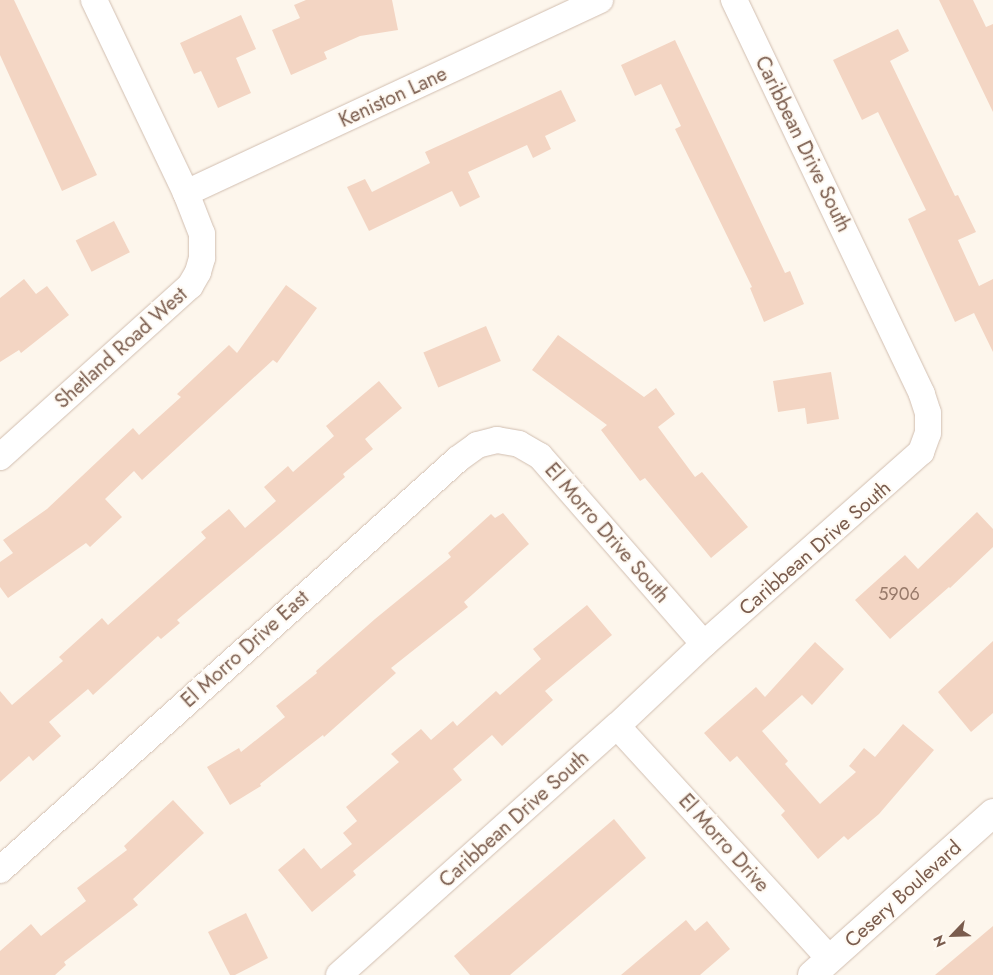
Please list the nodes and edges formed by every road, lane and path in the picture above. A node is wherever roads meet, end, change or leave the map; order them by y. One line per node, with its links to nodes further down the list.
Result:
1 (94, 0): 4 (street, Shetland Road West)
2 (600, 0): 4 (street, Keniston Lane)
3 (734, 0): 7 (street, Caribbean Drive South)
4 (186, 193): 6 (street, Shetland Road West)
5 (497, 440): 7 (street, El Morro Drive South); 10 (street, El Morro Drive East)
6 (0, 457)
7 (704, 644): 8 (street, Caribbean Drive South)
8 (617, 726): 11 (street, El Morro Drive); 12 (street, Caribbean Drive South)
9 (993, 813): 11 (main road, Cesery Boulevard)
10 (0, 870)
11 (821, 967)
12 (339, 975)

